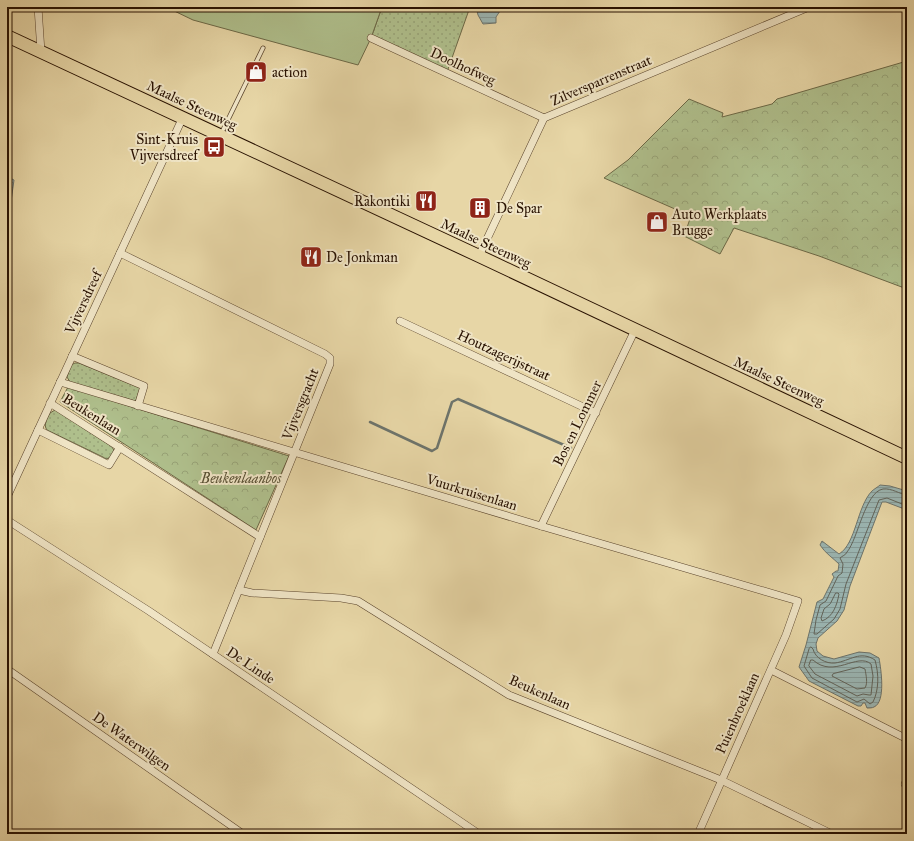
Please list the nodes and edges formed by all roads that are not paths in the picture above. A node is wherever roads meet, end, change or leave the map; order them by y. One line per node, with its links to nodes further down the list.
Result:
1 (38, 7): 6 (street)
2 (809, 7): 8 (street, Zilversparrenstraat)
3 (7, 36): 6 (main road, Maalse Steenweg)
4 (370, 38): 8 (street, Doolhofweg)
5 (263, 48): 9 (lane)
6 (41, 52): 7 (main road, Maalse Steenweg)
7 (183, 117): 9 (main road, Maalse Steenweg); 10 (street, Vijversdreef)
8 (544, 118): 11 (street, Zilversparrenstraat)
9 (220, 135): 11 (main road, Maalse Steenweg)
10 (120, 253): 14 (street, Vijversdreef); 21 (street, Vijversgracht)
11 (479, 256): 13 (main road, Maalse Steenweg)
12 (400, 321): 18 (street, Houtzagerijstraat)
13 (635, 330): 18 (street, Bos en Lommer); 22 (main road, Maalse Steenweg)
14 (72, 356): 15 (street, Vijversdreef); 17 (street)
15 (60, 382): 16 (street, Vijversdreef); 17 (street, Vuurkruisenlaan)
16 (50, 403): 19 (street, Vijversdreef); 20 (street, Beukenlaan)
17 (138, 406): 21 (street, Vuurkruisenlaan)
18 (596, 413): 25 (street, Bos en Lommer)
19 (38, 430): 20 (street, Beukenlaan); 23 (street, Vijversdreef)
20 (120, 447): 26 (street, Beukenlaan)
21 (294, 452): 25 (street, Vuurkruisenlaan); 26 (street, Vijversgracht)
22 (907, 458)
23 (7, 497)
24 (7, 520): 29 (street, De Linde)
25 (541, 526): 28 (street, Vuurkruisenlaan)
26 (260, 537): 27 (street, Vijversgracht)
27 (239, 590): 29 (street, Vijversgracht); 34 (street, Beukenlaan)
28 (798, 601): 31 (street, Puienbroeklaan)
29 (213, 654): 37 (street, De Linde)
30 (7, 669): 36 (street, De Waterwilgen)
31 (771, 670): 32 (street); 34 (street, Puienbroeklaan)
32 (907, 738)
33 (907, 779): 35 (street)
34 (721, 780): 38 (street, Puienbroeklaan); 39 (street, Beukenlaan)
35 (907, 785)
36 (243, 834)
37 (480, 834)
38 (698, 834)
39 (832, 834)

